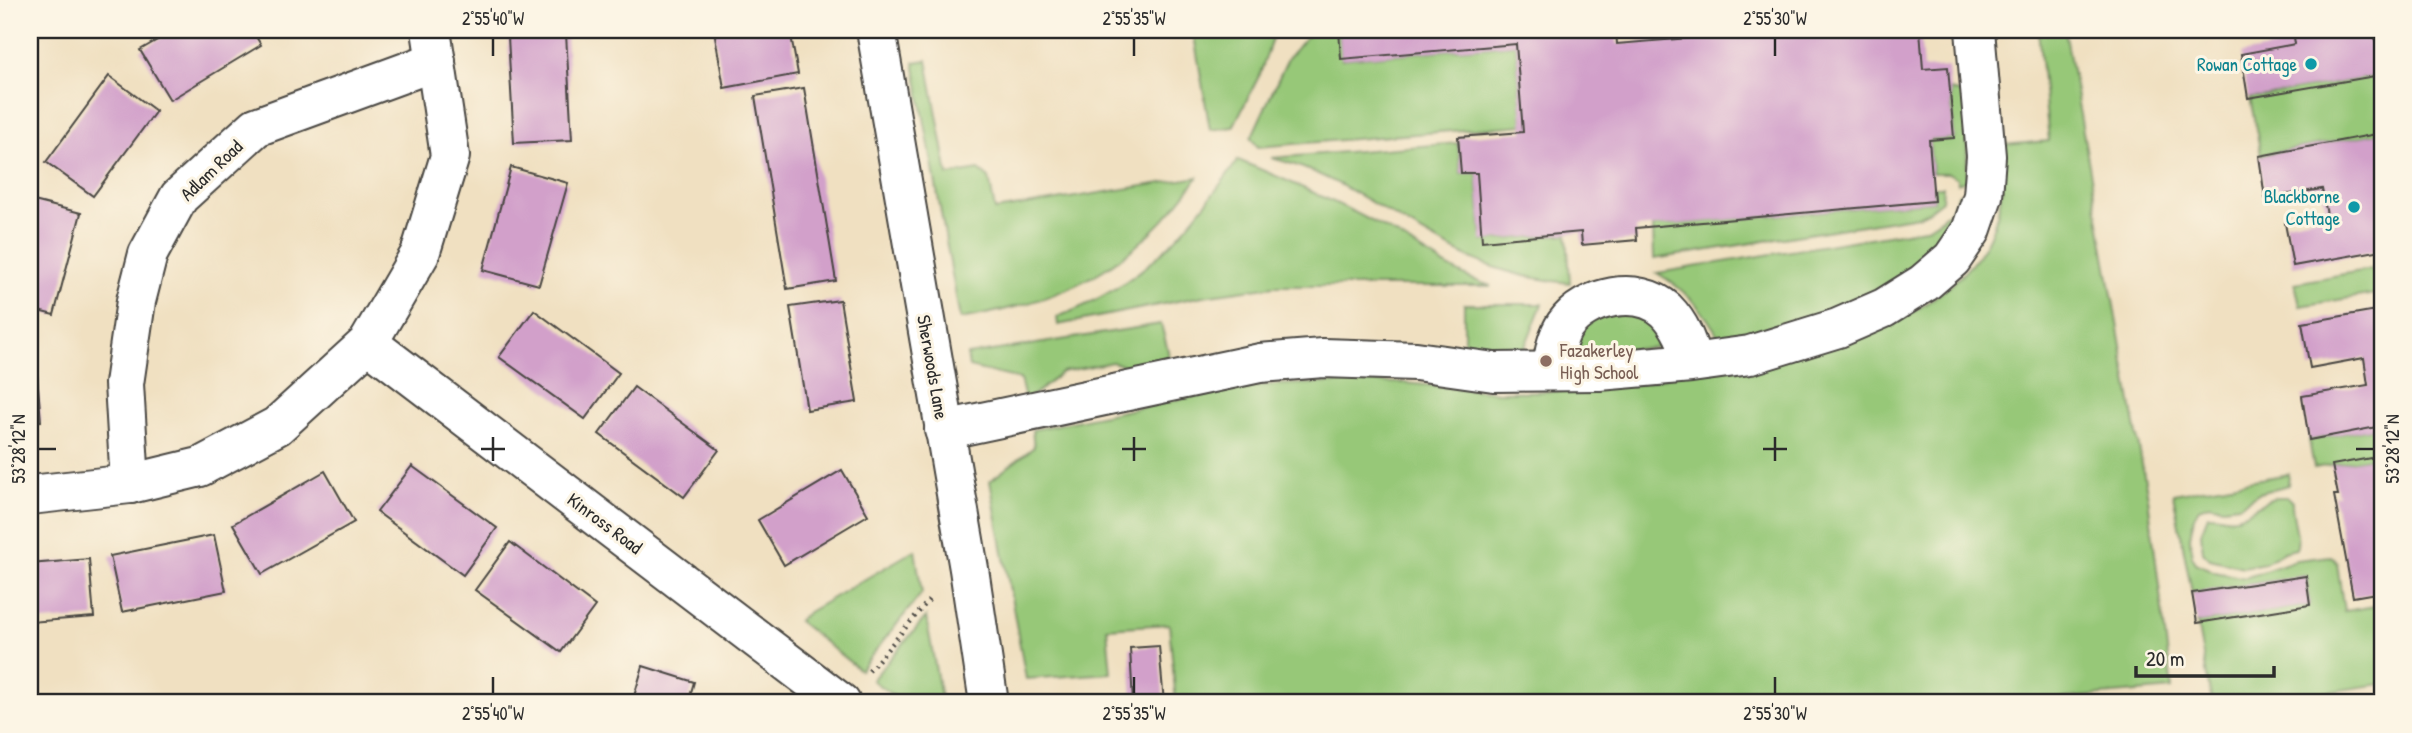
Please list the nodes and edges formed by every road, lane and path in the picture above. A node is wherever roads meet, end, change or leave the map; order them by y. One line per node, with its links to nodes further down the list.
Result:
1 (876, 30): 7 (street, Sherwoods Lane)
2 (1975, 30): 5 (street)
3 (433, 45): 4 (street, Adlam Road); 8 (street, Adlam Road)
4 (368, 343): 8 (street, Adlam Road); 10 (street, Kinross Road)
5 (1693, 362): 6 (street); 6 (street)
6 (1550, 372): 7 (street)
7 (944, 430): 11 (street, Sherwoods Lane)
8 (130, 484): 9 (street, Adlam Road)
9 (30, 495)
10 (841, 703)
11 (989, 703)

